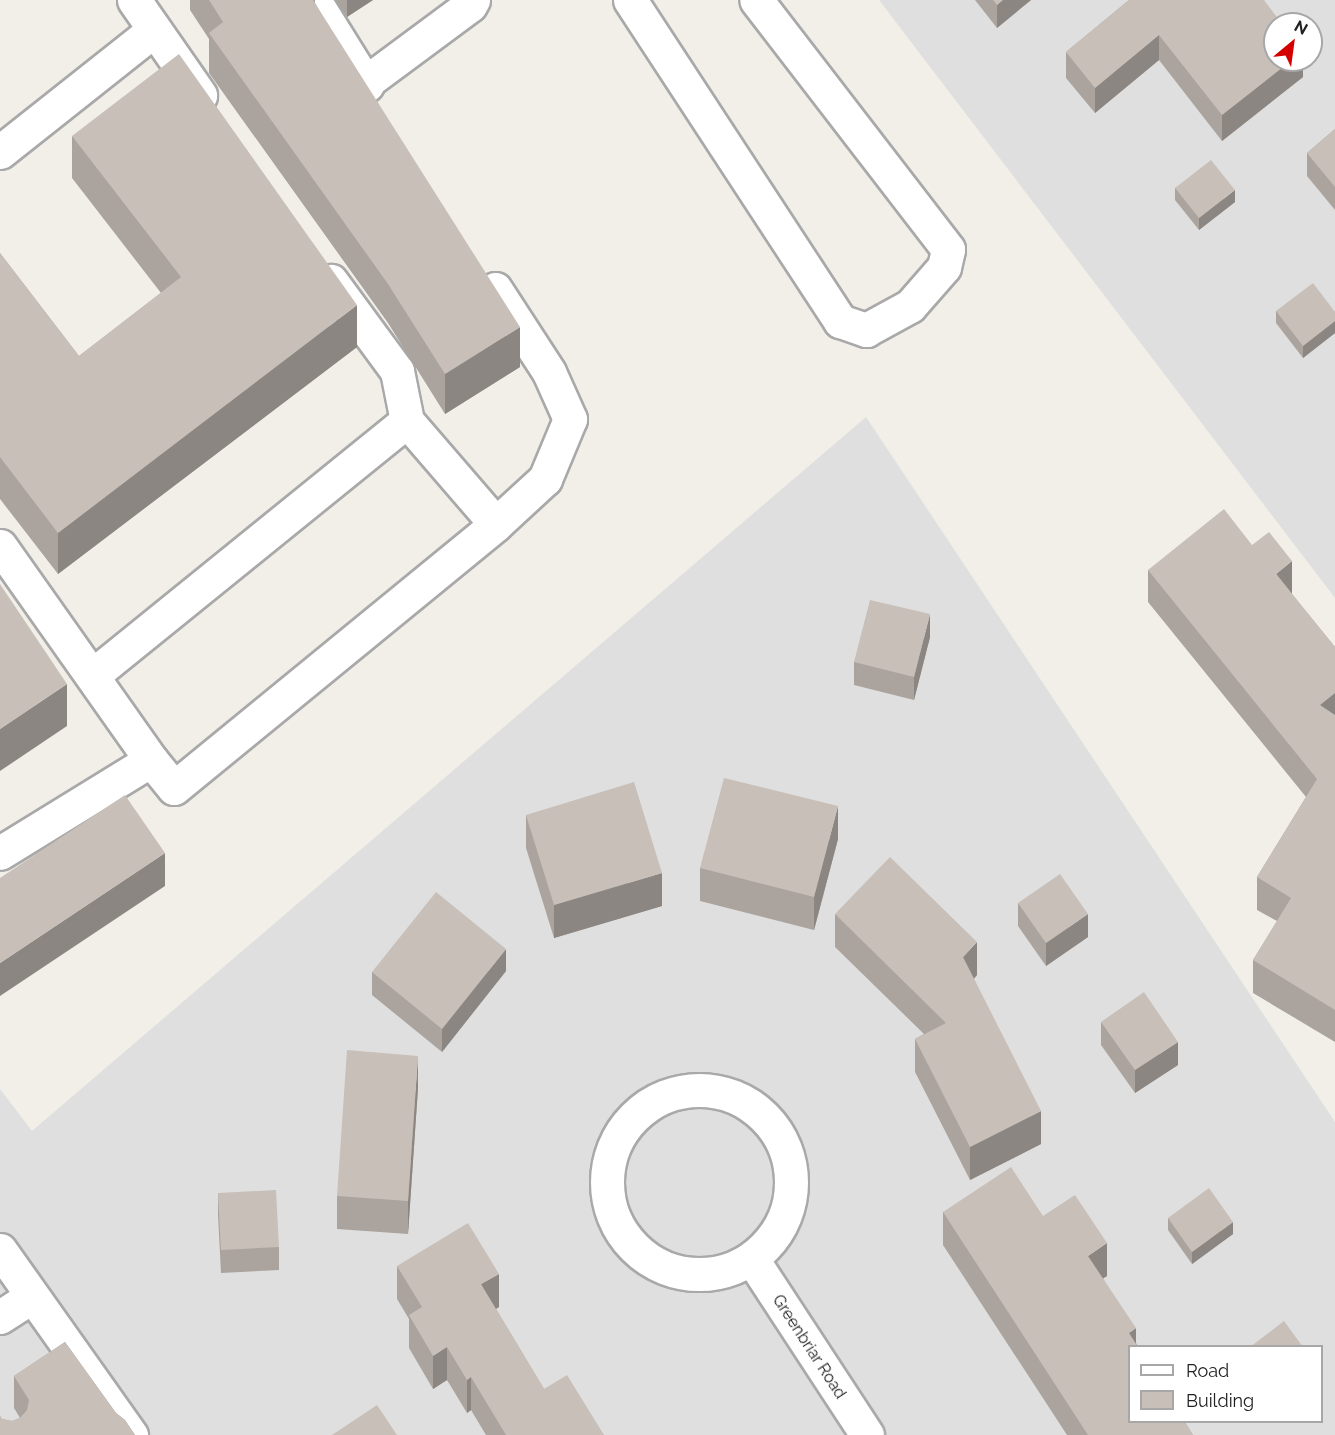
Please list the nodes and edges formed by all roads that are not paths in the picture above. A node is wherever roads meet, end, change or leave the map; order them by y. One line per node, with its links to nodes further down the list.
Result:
1 (134, 0): 6 (street)
2 (314, 0): 7 (street)
3 (473, 0): 7 (street)
4 (630, 0): 5 (street)
5 (756, 0)
6 (154, 30): 9 (street); 10 (street)
7 (365, 83): 8 (street)
8 (383, 112)
9 (214, 116)
10 (0, 152)
11 (315, 259): 13 (street)
12 (476, 260): 14 (street)
13 (407, 421): 14 (street); 16 (street)
14 (496, 524): 17 (street)
15 (0, 546): 16 (street)
16 (93, 675): 17 (street)
17 (151, 760): 18 (street)
18 (0, 853)
19 (0, 1250): 21 (street)
20 (752, 1260): 20 (street); 24 (street, Greenbriar Road)
21 (32, 1296): 22 (street); 23 (street)
22 (0, 1317)
23 (131, 1435)
24 (867, 1435)

